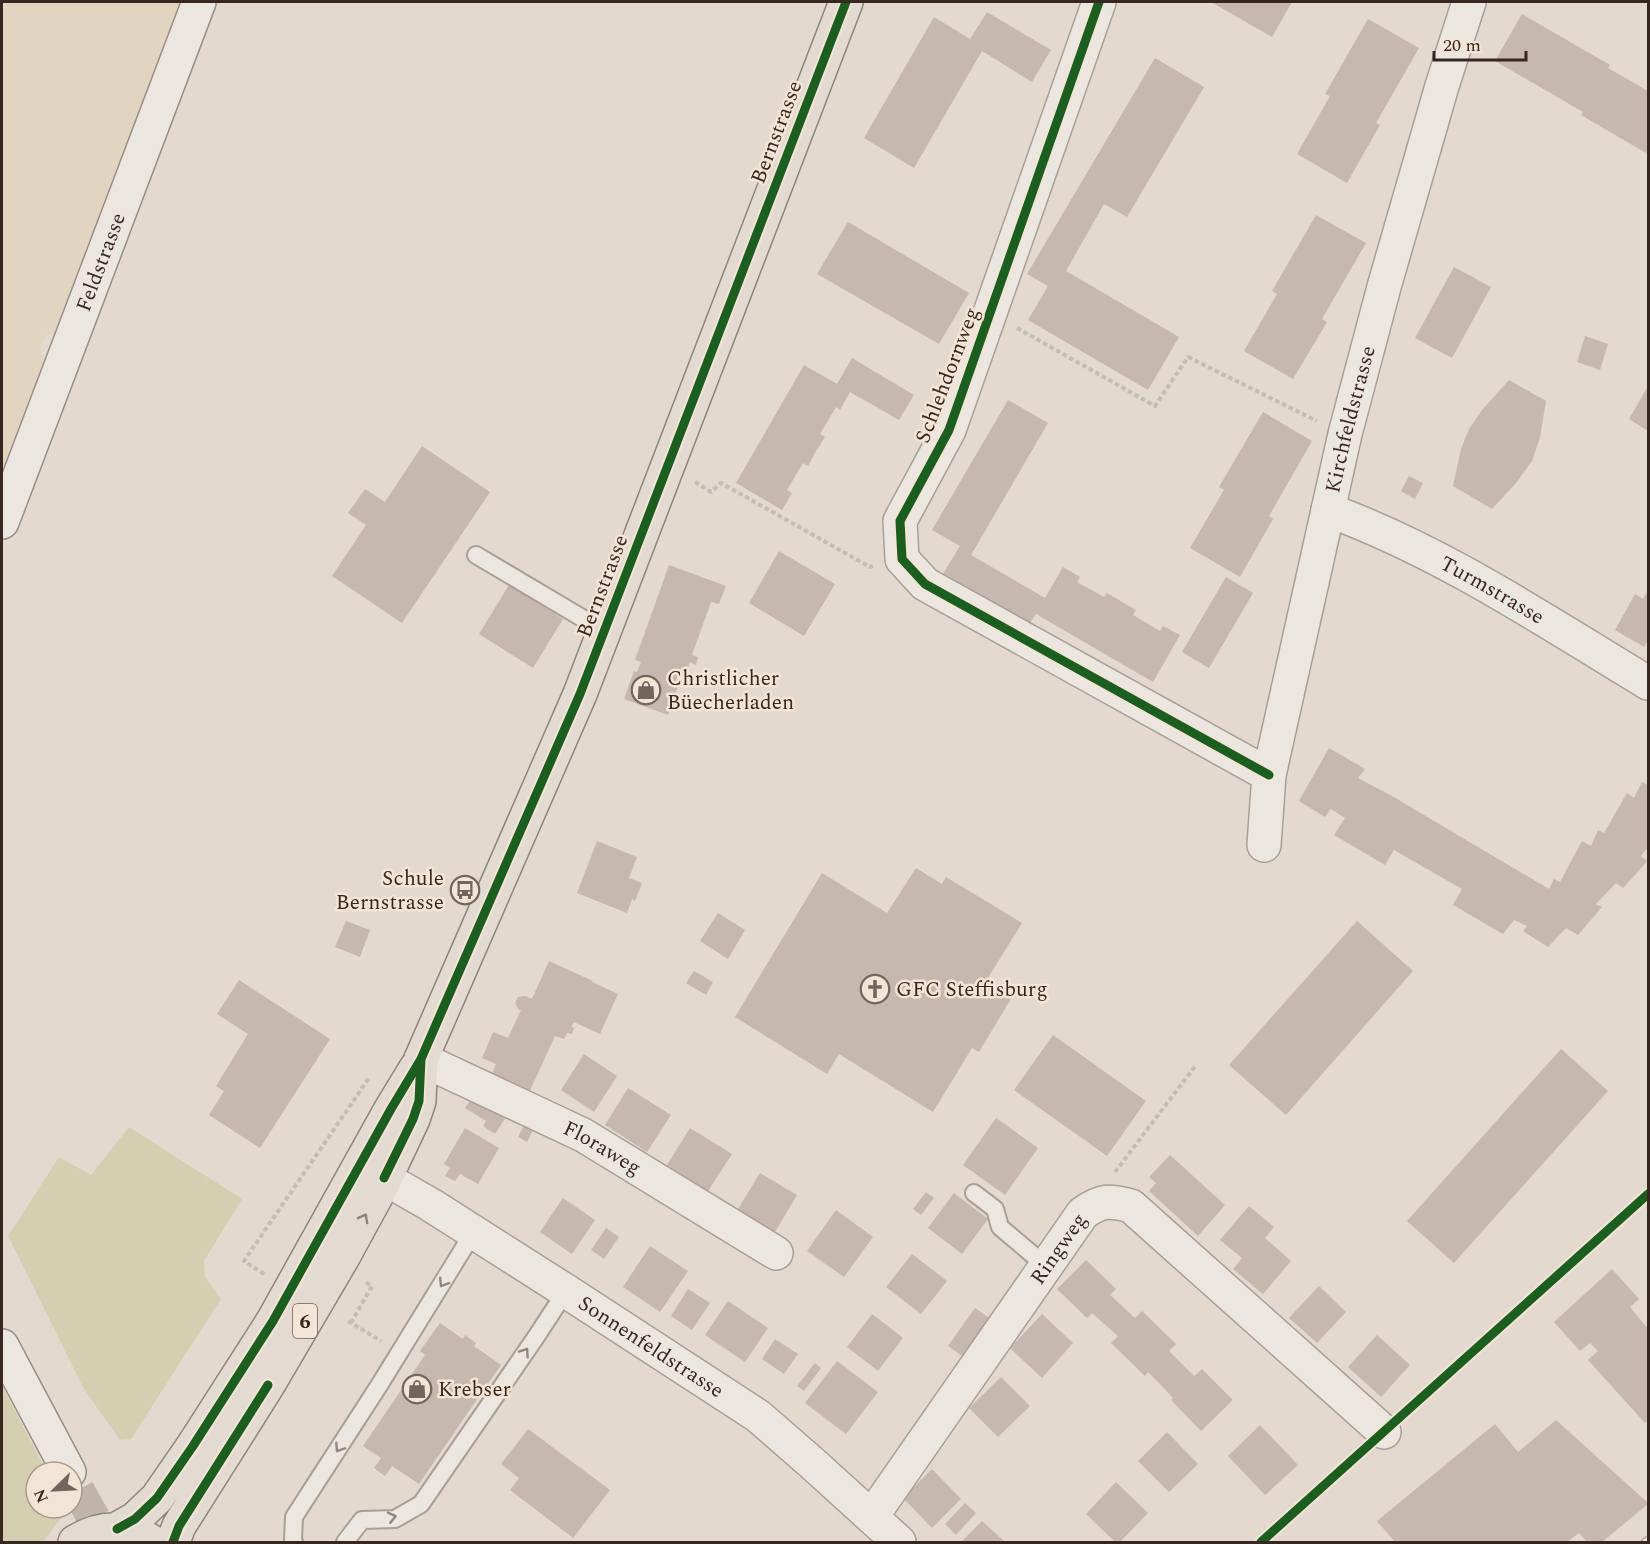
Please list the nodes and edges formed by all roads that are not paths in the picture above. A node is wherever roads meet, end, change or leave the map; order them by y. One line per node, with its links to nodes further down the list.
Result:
1 (199, 2): 6 (street, Feldstrasse)
2 (846, 2): 8 (main road, Bernstrasse / 6)
3 (1099, 2): 10 (street, Schlehdornweg)
4 (1469, 2): 5 (street, Kirchfeldstrasse)
5 (1328, 510): 9 (street, Turmstrasse); 10 (street, Kirchfeldstrasse)
6 (2, 522)
7 (476, 555): 8 (lane)
8 (604, 631): 12 (main road, Bernstrasse / 6)
9 (1648, 683)
10 (1269, 775): 11 (street, Kirchfeldstrasse)
11 (1264, 845)
12 (422, 1059): 13 (main road, Bernstrasse / 6); 16 (street, Floraweg); 23 (main road, 6)
13 (384, 1178): 15 (street, Sonnenfeldstrasse); 26 (main road, Bernstrasse / 6, one-way to 13)
14 (974, 1193): 17 (lane)
15 (473, 1233): 18 (street, Sonnenfeldstrasse); 27 (lane, one-way to 27)
16 (776, 1253)
17 (1046, 1266): 20 (street, Ringweg); 22 (street, Ringweg)
18 (566, 1291): 22 (street, Sonnenfeldstrasse); 28 (lane, one-way to 18)
19 (2, 1346): 21 (street)
20 (1384, 1432)
21 (62, 1460)
22 (872, 1516): 29 (street, Sonnenfeldstrasse)
23 (117, 1529): 24 (main road); 25 (main road)
24 (75, 1542)
25 (152, 1542)
26 (173, 1542)
27 (294, 1542)
28 (345, 1542)
29 (899, 1542)

